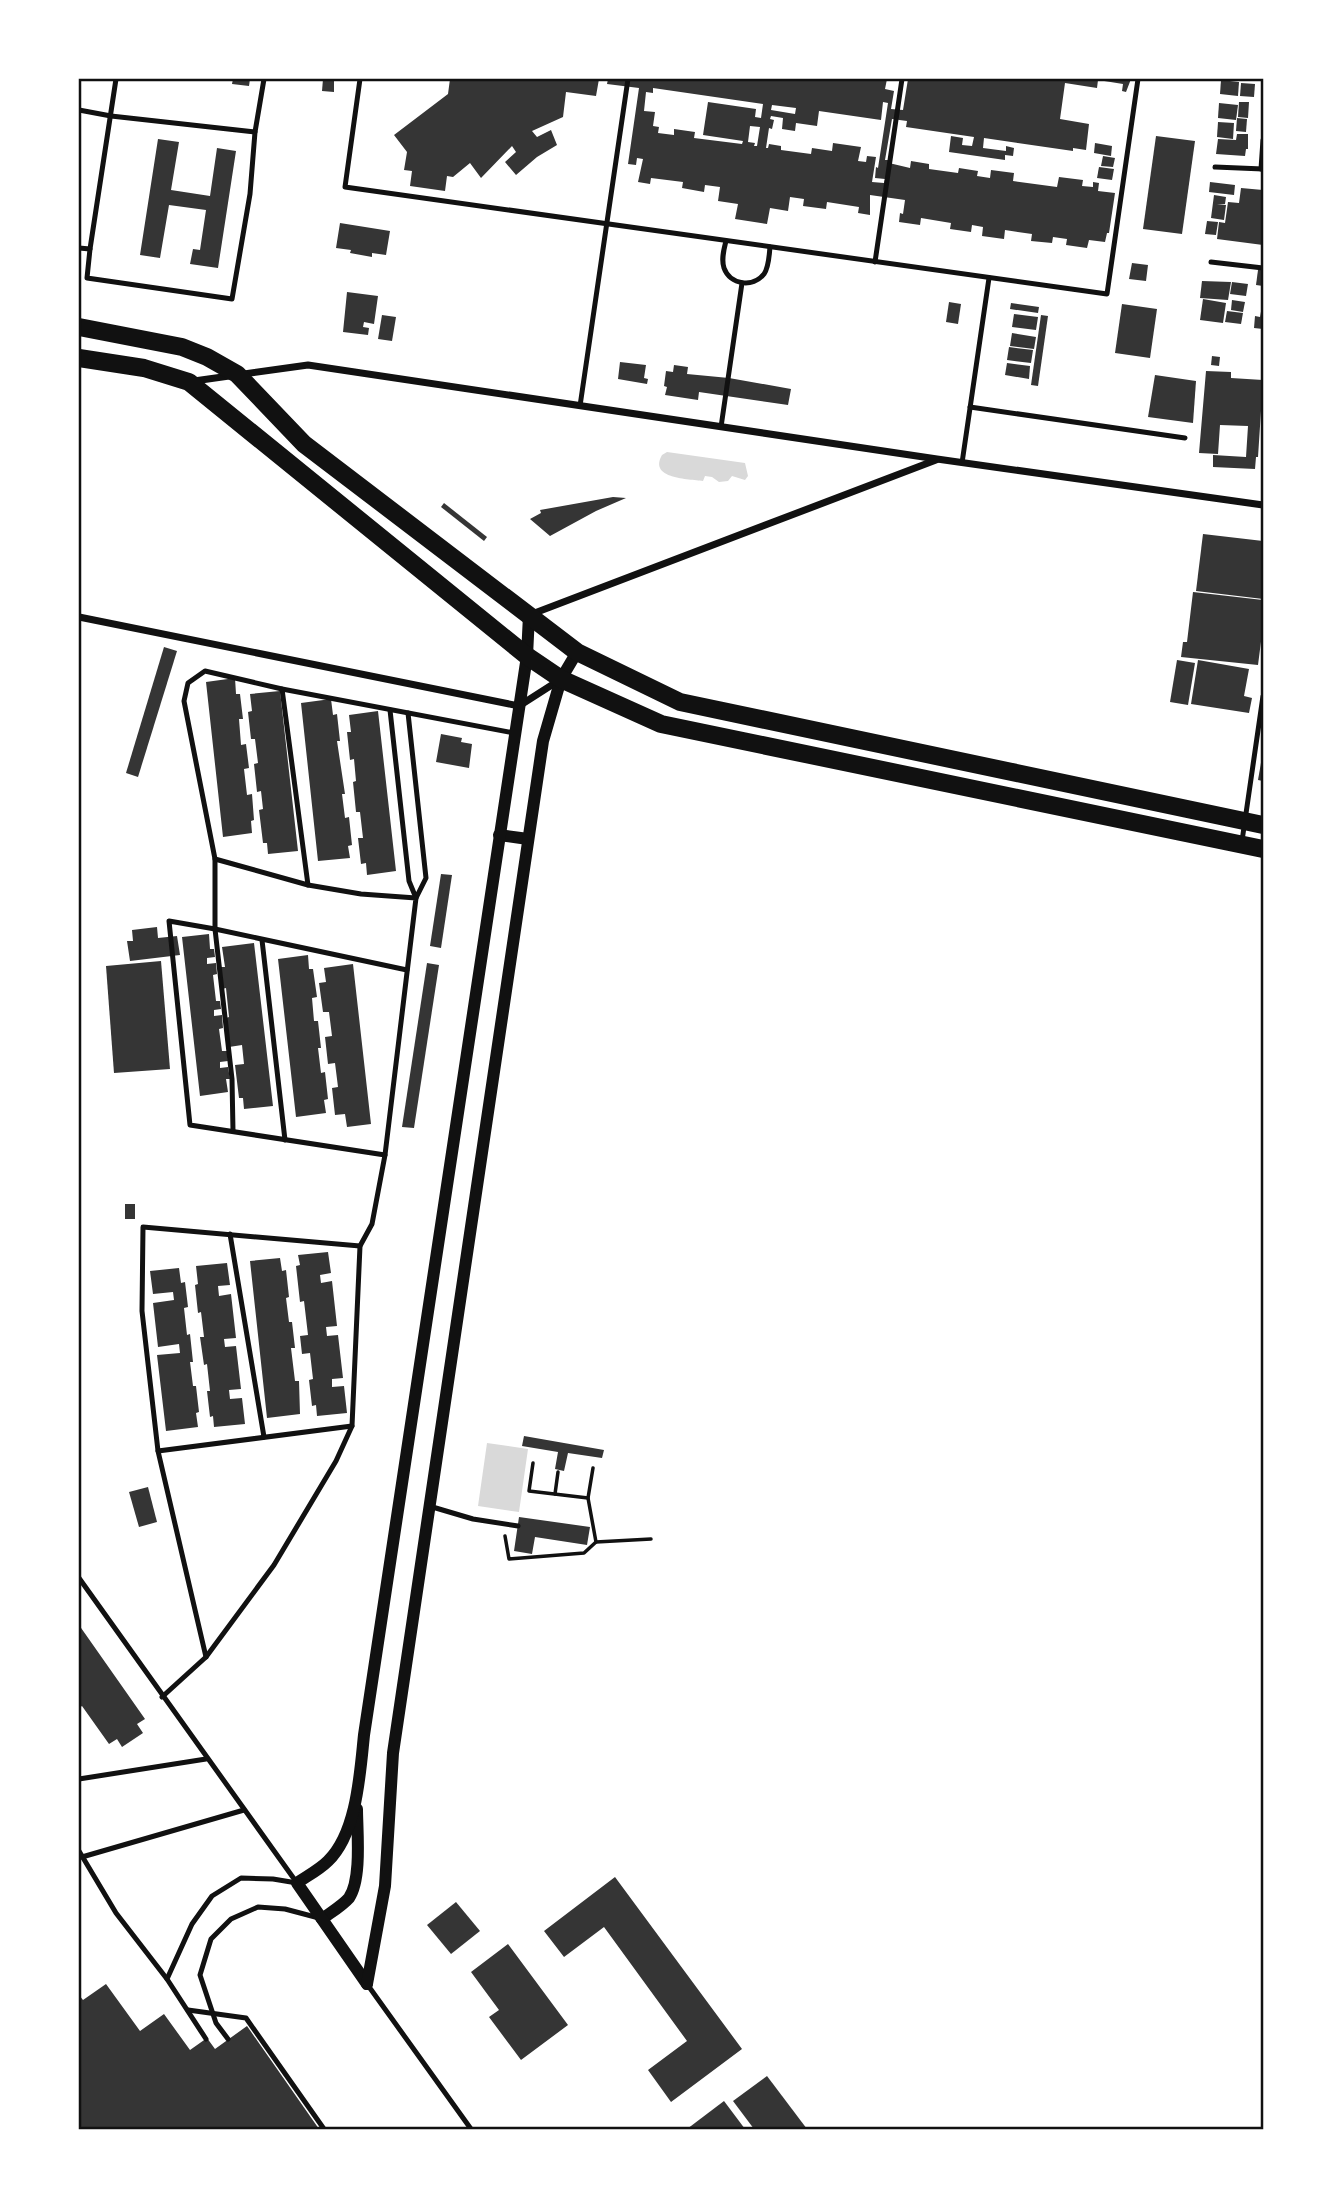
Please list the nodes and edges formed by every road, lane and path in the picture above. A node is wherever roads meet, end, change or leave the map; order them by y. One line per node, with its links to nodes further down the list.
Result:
1 (116, 79): 8 (lane)
2 (264, 79): 9 (lane)
3 (360, 79): 13 (lane)
4 (628, 79): 13 (lane)
5 (902, 79): 18 (lane)
6 (1138, 79): 21 (lane)
7 (79, 110): 8 (lane)
8 (111, 116): 9 (lane); 17 (lane)
9 (255, 132): 17 (lane)
10 (1263, 140): 12 (lane)
11 (1215, 167): 12 (lane)
12 (1262, 169)
13 (607, 224): 14 (lane); 27 (lane)
14 (726, 241): 15 (lane); 22 (lane)
15 (770, 247): 18 (lane); 22 (lane)
16 (79, 248): 17 (lane)
17 (90, 249)
18 (876, 262): 21 (lane)
19 (1211, 262): 20 (lane)
20 (1263, 268)
21 (989, 278): 28 (lane)
22 (742, 283): 29 (lane)
23 (79, 327): 25 (main road)
24 (79, 358): 26 (main road)
25 (237, 374): 26 (street); 27 (street); 34 (main road)
26 (189, 382): 37 (main road)
27 (580, 406): 29 (street)
28 (970, 407): 30 (lane); 32 (lane)
29 (722, 427): 31 (street)
30 (1185, 438)
31 (937, 459): 32 (street); 34 (street)
32 (962, 463): 33 (street)
33 (1263, 505)
34 (529, 615): 36 (main road); 37 (street)
35 (79, 617): 41 (street)
36 (578, 652): 38 (street); 45 (main road)
37 (527, 656): 38 (main road); 41 (street)
38 (561, 679): 41 (street); 47 (street); 48 (main road)
39 (282, 689): 42 (lane); 50 (lane); 51 (lane)
40 (1263, 696): 45 (lane)
41 (519, 706): 44 (street)
42 (390, 710): 43 (lane); 52 (lane)
43 (408, 713): 44 (lane); 52 (lane)
44 (514, 733): 46 (street)
45 (1254, 823): 48 (lane)
46 (499, 835): 47 (street); 79 (street)
47 (528, 839): 69 (street)
48 (1241, 844): 49 (main road)
49 (1263, 849)
50 (215, 859): 51 (lane); 53 (lane)
51 (308, 885): 52 (lane)
52 (416, 898): 55 (lane)
53 (215, 929): 54 (lane); 56 (lane); 56 (lane)
54 (262, 940): 55 (lane); 57 (lane)
55 (407, 970): 58 (lane)
56 (233, 1131): 57 (lane)
57 (285, 1140): 58 (lane)
58 (385, 1155): 60 (lane)
59 (230, 1234): 60 (lane); 62 (lane); 63 (lane)
60 (360, 1246): 61 (lane)
61 (352, 1426): 62 (lane); 75 (lane)
62 (264, 1437): 63 (lane)
63 (158, 1451): 75 (lane)
64 (533, 1463): 67 (path)
65 (593, 1468): 68 (path)
66 (558, 1472): 67 (path)
67 (555, 1494): 68 (path)
68 (588, 1498): 73 (path)
69 (428, 1506): 70 (lane); 85 (street)
70 (503, 1523): 71 (lane); 73 (path)
71 (517, 1526)
72 (651, 1539): 73 (path)
73 (596, 1542)
74 (79, 1578): 76 (lane)
75 (206, 1657): 76 (lane)
76 (162, 1697): 77 (lane)
77 (206, 1759): 78 (lane); 80 (lane)
78 (79, 1779)
79 (358, 1798): 82 (street); 83 (street)
80 (244, 1810): 81 (lane); 82 (lane)
81 (80, 1854): 84 (lane)
82 (297, 1884): 83 (street); 84 (lane)
83 (322, 1919): 85 (street); 88 (lane)
84 (167, 1979): 86 (lane)
85 (367, 1984): 90 (lane)
86 (188, 2010): 87 (lane); 89 (lane)
87 (206, 2039)
88 (228, 2039)
89 (324, 2129)
90 (468, 2129)

